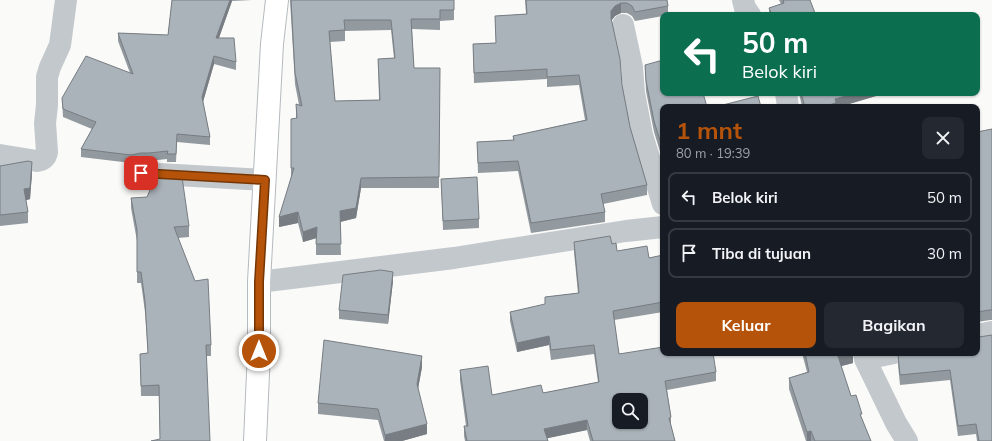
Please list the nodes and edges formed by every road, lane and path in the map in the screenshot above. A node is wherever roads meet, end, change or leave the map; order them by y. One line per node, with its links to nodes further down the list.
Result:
1 (66, 0): 6 (street)
2 (277, 0): 8 (main road)
3 (743, 0): 4 (street)
4 (748, 12)
5 (623, 25): 9 (street)
6 (0, 155)
7 (141, 173): 8 (street)
8 (265, 180): 11 (main road)
9 (660, 194)
10 (660, 227): 11 (street)
11 (259, 282): 15 (main road)
12 (992, 332): 13 (street)
13 (980, 334)
14 (864, 356): 16 (street)
15 (255, 441)
16 (908, 441)

